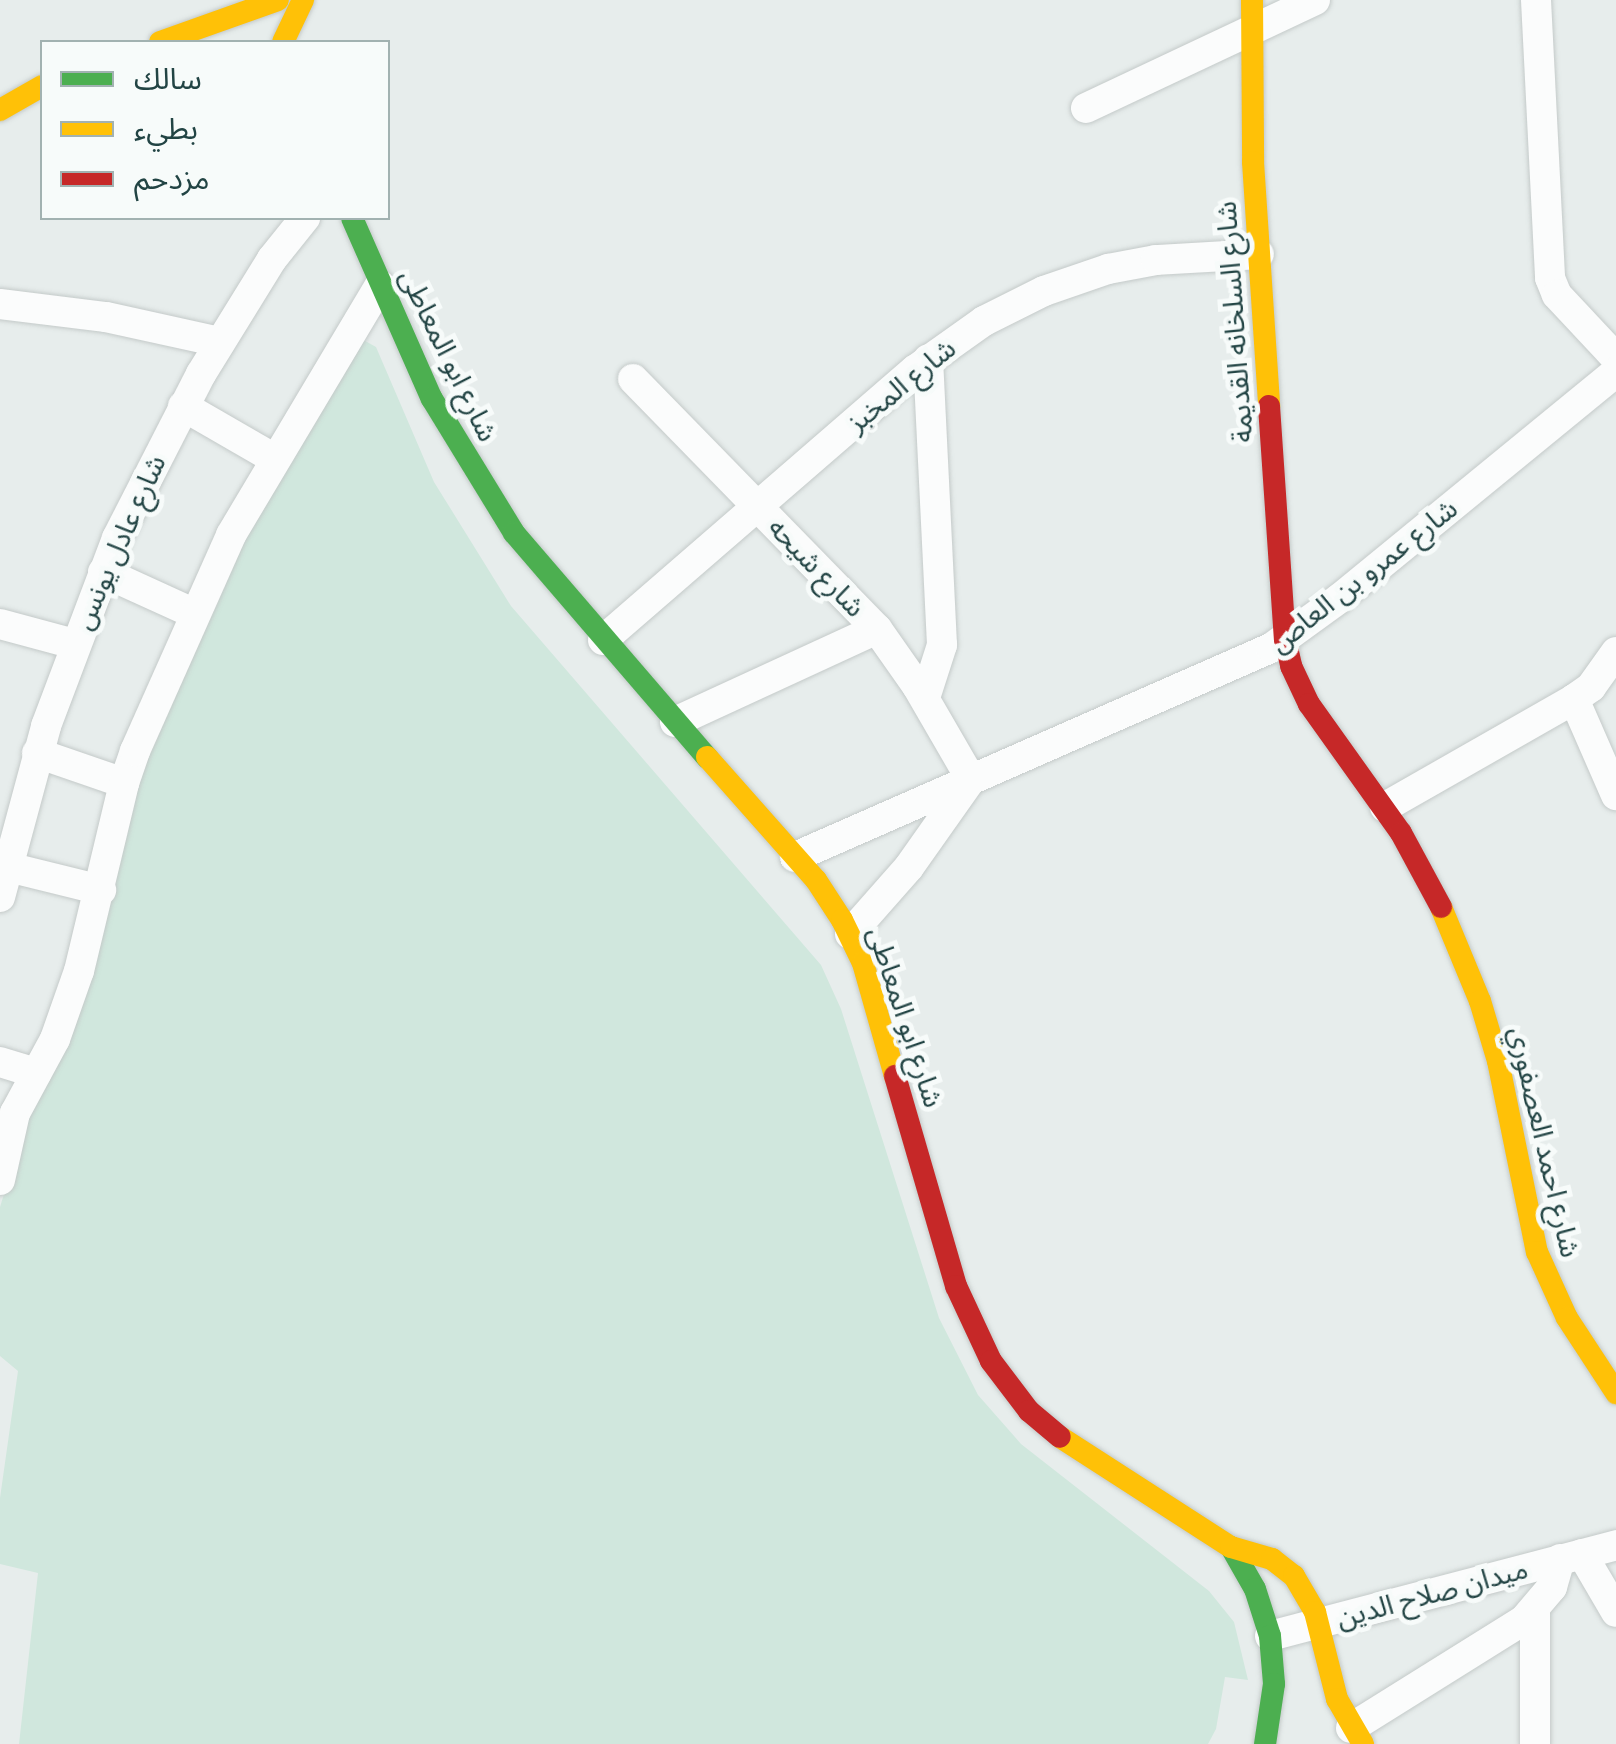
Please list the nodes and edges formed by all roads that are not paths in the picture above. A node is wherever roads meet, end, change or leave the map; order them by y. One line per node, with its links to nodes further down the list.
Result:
1 (278, 0): 6 (main road)
2 (303, 0): 7 (main road)
3 (1316, 0): 5 (street)
4 (1536, 0): 17 (street)
5 (1252, 15): 9 (street); 13 (main road, شارع السلخانه القديمة)
6 (166, 40)
7 (283, 40)
8 (40, 87): 10 (main road)
9 (1086, 108)
10 (0, 110)
11 (304, 220): 16 (street, شارع عادل يونس)
12 (353, 220): 14 (main road, شارع ابو المعاطى)
13 (1259, 254): 18 (street, شارع المخبز); 28 (main road, شارع السلخانه القديمة)
14 (380, 284): 22 (street); 29 (main road, شارع ابو المعاطى)
15 (0, 304): 16 (street)
16 (220, 342): 21 (street, شارع عادل يونس)
17 (1616, 358)
18 (928, 359): 23 (street, شارع المخبز); 32 (street)
19 (1616, 372): 28 (street, شارع عمرو بن العاص)
20 (632, 379): 23 (street, شارع شيحه)
21 (183, 406): 22 (street); 24 (street, شارع عادل يونس)
22 (273, 458): 25 (street)
23 (758, 506): 27 (street, شارع شيحه); 29 (street, شارع المخبز)
24 (102, 572): 25 (street); 30 (street, شارع عادل يونس)
25 (195, 614): 38 (street)
26 (0, 624): 30 (street)
27 (877, 629): 32 (street, شارع شيحه); 34 (street)
28 (1285, 639): 36 (street, شارع عمرو بن العاص); 40 (main road, شارع احمد العصفوري)
29 (603, 640): 34 (main road, شارع ابو المعاطى)
30 (74, 644): 35 (street, شارع عادل يونس)
31 (1616, 652): 33 (street)
32 (925, 698): 36 (street, شارع شيحه)
33 (1574, 699): 39 (street); 40 (street)
34 (675, 722): 41 (main road, شارع ابو المعاطى)
35 (37, 753): 37 (street, شارع عادل يونس); 38 (street)
36 (971, 779): 41 (street, شارع عمرو بن العاص); 45 (street)
37 (14, 781): 42 (street, شارع عادل يونس)
38 (124, 782): 43 (street)
39 (1616, 795)
40 (1385, 807): 49 (main road, شارع احمد العصفوري)
41 (795, 856): 45 (main road, شارع ابو المعاطى)
42 (8, 867): 43 (street); 44 (street, شارع عادل يونس)
43 (101, 890): 47 (street)
44 (0, 897)
45 (850, 934): 51 (main road, شارع ابو المعاطى)
46 (0, 1062): 47 (street)
47 (36, 1073): 48 (street)
48 (0, 1180)
49 (1616, 1393)
50 (1616, 1545): 52 (street)
51 (1231, 1547): 55 (main road, شارع ابو المعاطى); 56 (main road)
52 (1571, 1557): 53 (street, ميدان صلاح الدين); 54 (street); 55 (street, ميدان صلاح الدين)
53 (1535, 1611): 57 (street, ميدان صلاح الدين); 60 (street)
54 (1616, 1612)
55 (1316, 1623): 56 (street, ميدان صلاح الدين); 57 (main road, شارع ابو المعاطى)
56 (1270, 1636): 58 (main road)
57 (1357, 1736): 59 (main road)
58 (1264, 1744)
59 (1324, 1744)
60 (1535, 1744)

